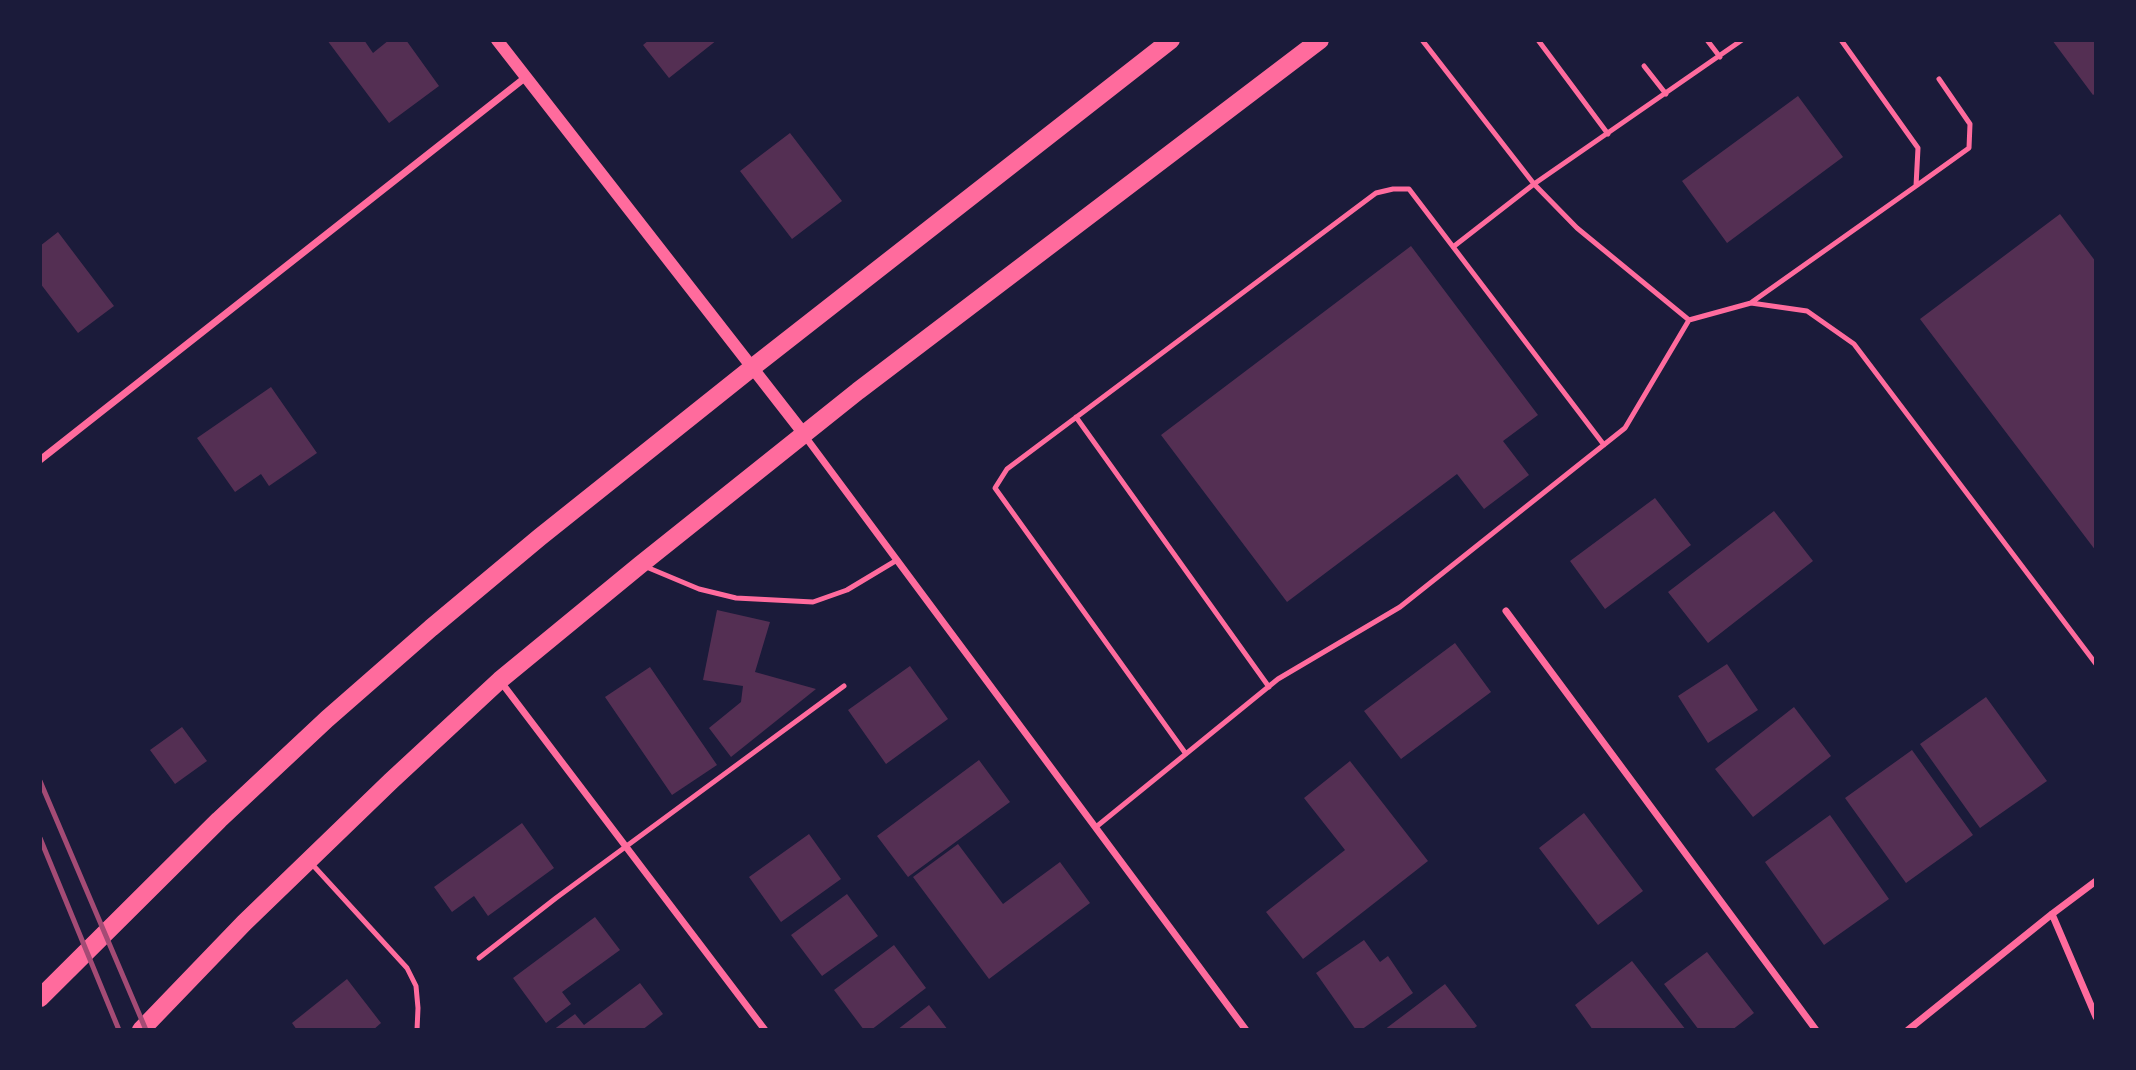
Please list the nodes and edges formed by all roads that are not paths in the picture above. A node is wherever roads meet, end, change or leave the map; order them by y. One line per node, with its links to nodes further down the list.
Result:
1 (497, 40): 11 (street)
2 (1171, 40): 20 (main road)
3 (1320, 40): 22 (main road)
4 (1422, 40): 15 (lane)
5 (1538, 40): 14 (lane)
6 (1707, 40): 9 (lane)
7 (1742, 40): 9 (lane)
8 (1841, 40): 16 (lane)
9 (1720, 57): 13 (lane)
10 (1644, 66): 13 (lane)
11 (526, 76): 20 (street); 24 (street)
12 (1939, 79): 16 (lane)
13 (1666, 94): 14 (lane)
14 (1608, 134): 15 (lane)
15 (1534, 184): 17 (lane); 19 (lane)
16 (1916, 186): 18 (lane)
17 (1453, 247): 21 (lane); 23 (lane)
18 (1751, 303): 19 (lane); 28 (lane)
19 (1689, 320): 23 (lane)
20 (753, 367): 22 (street); 39 (main road)
21 (1076, 417): 31 (lane); 32 (lane)
22 (804, 434): 25 (street); 26 (main road)
23 (1604, 445): 31 (lane)
24 (40, 460)
25 (897, 560): 26 (lane); 33 (street)
26 (640, 565): 29 (main road)
27 (1506, 611): 47 (street)
28 (2096, 664)
29 (500, 680): 34 (street); 35 (main road)
30 (844, 685): 34 (lane)
31 (1269, 687): 32 (lane)
32 (1186, 754): 33 (lane)
33 (1096, 827): 46 (street)
34 (626, 847): 38 (lane); 45 (street)
35 (309, 860): 43 (main road); 44 (lane)
36 (2096, 881): 37 (street)
37 (2052, 914): 42 (street); 48 (street)
38 (479, 958)
39 (63, 975): 40 (main road); 41 (main road)
40 (40, 976)
41 (40, 998)
42 (2096, 1017)
43 (141, 1030)
44 (417, 1030)
45 (765, 1030)
46 (1246, 1030)
47 (1816, 1030)
48 (1908, 1030)

